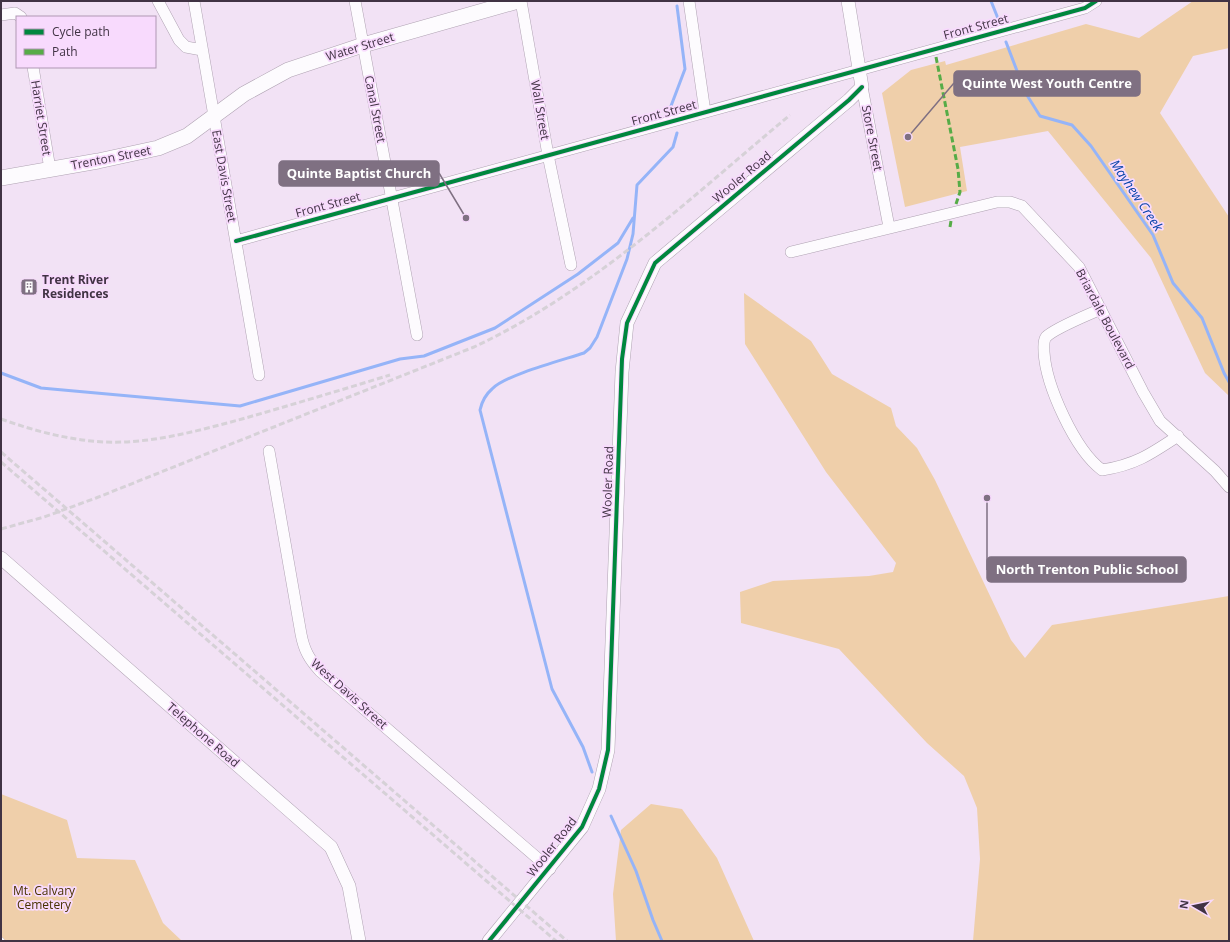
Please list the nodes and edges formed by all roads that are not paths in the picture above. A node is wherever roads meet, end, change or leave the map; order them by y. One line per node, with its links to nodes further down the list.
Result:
1 (158, 1): 12 (street)
2 (194, 1): 12 (street, East Davis Street)
3 (355, 1): 11 (street, Canal Street)
4 (518, 1): 11 (main road, Water Street)
5 (521, 1): 18 (street, Wall Street)
6 (689, 1): 16 (street)
7 (848, 1): 14 (street, Store Street)
8 (1096, 1): 14 (street, Front Street)
9 (1, 15): 10 (street)
10 (20, 16)
11 (363, 45): 17 (main road, Water Street); 21 (street, Canal Street)
12 (202, 50): 17 (street, East Davis Street)
13 (33, 68): 19 (street, Harriet Street)
14 (859, 70): 15 (street, Store Street); 16 (street, Front Street)
15 (862, 87): 22 (street, Store Street); 33 (street, Wooler Road)
16 (705, 112): 18 (street, Front Street)
17 (214, 117): 19 (main road, Trenton Street); 23 (street, East Davis Street)
18 (548, 155): 21 (street, Front Street); 25 (street, Wall Street)
19 (50, 169): 20 (main road, Trenton Street)
20 (1, 178)
21 (392, 199): 23 (street, Front Street); 27 (street, Canal Street)
22 (889, 227): 24 (street, Briardale Boulevard); 26 (street, Briardale Boulevard)
23 (236, 241): 28 (street, East Davis Street)
24 (791, 252)
25 (571, 265)
26 (1101, 309): 29 (street, Briardale Boulevard); 29 (street)
27 (417, 335)
28 (259, 374)
29 (1178, 436): 31 (street, Briardale Boulevard)
30 (269, 451): 33 (street, West Davis Street)
31 (1229, 487)
32 (1, 558): 34 (street, Telephone Road)
33 (550, 869): 35 (street, Wooler Road)
34 (359, 941)
35 (488, 941)

